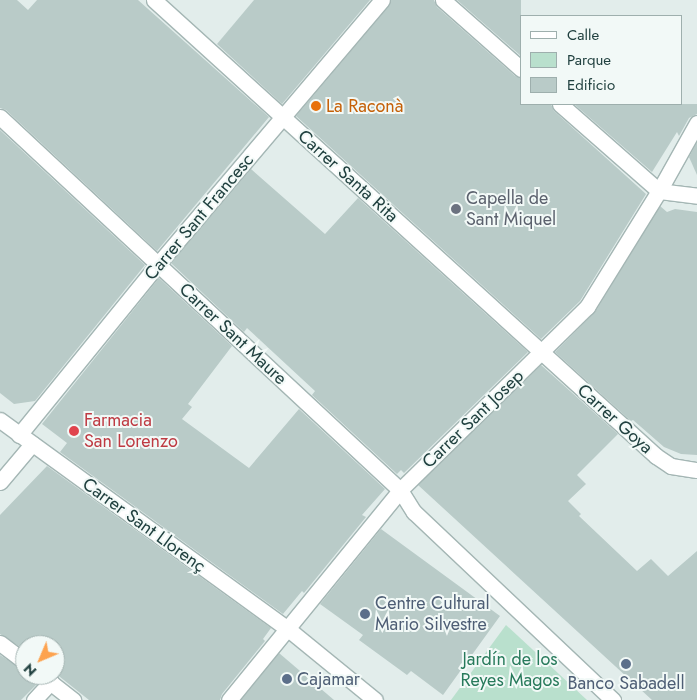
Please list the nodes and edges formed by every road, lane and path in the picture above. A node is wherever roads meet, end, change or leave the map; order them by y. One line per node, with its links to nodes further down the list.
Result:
1 (154, 0): 7 (street, Carrer Santa Rita)
2 (382, 0): 7 (street, Carrer Sant Francesc)
3 (442, 0): 4 (street)
4 (520, 68)
5 (561, 105): 9 (street)
6 (0, 117): 11 (street, Carrer Sant Maure)
7 (284, 117): 11 (street, Carrer Sant Francesc); 12 (street, Carrer Santa Rita)
8 (697, 123): 9 (street, Carrer Sant Josep)
9 (659, 191): 10 (street); 12 (street, Carrer Sant Josep)
10 (697, 196)
11 (158, 264): 14 (street, Carrer Sant Francesc); 18 (street, Carrer Sant Maure)
12 (541, 352): 16 (street, Carrer Goya); 18 (street, Carrer Sant Josep)
13 (0, 420): 14 (street, Carrer Sant Llorenç)
14 (20, 435): 15 (street, Carrer Sant Llorenç)
15 (32, 444): 17 (street); 19 (street, Carrer Sant Llorenç)
16 (697, 470)
17 (0, 482)
18 (400, 490): 19 (street, Carrer Sant Josep); 28 (street, Carrer Sant Maure)
19 (288, 629): 26 (street, Carrer Sant Josep); 27 (street, Carrer Sant Llorenç)
20 (0, 643): 21 (street)
21 (15, 654)
22 (43, 685): 24 (street)
23 (54, 685): 25 (street)
24 (34, 700)
25 (74, 700)
26 (229, 700)
27 (376, 700)
28 (613, 700)

